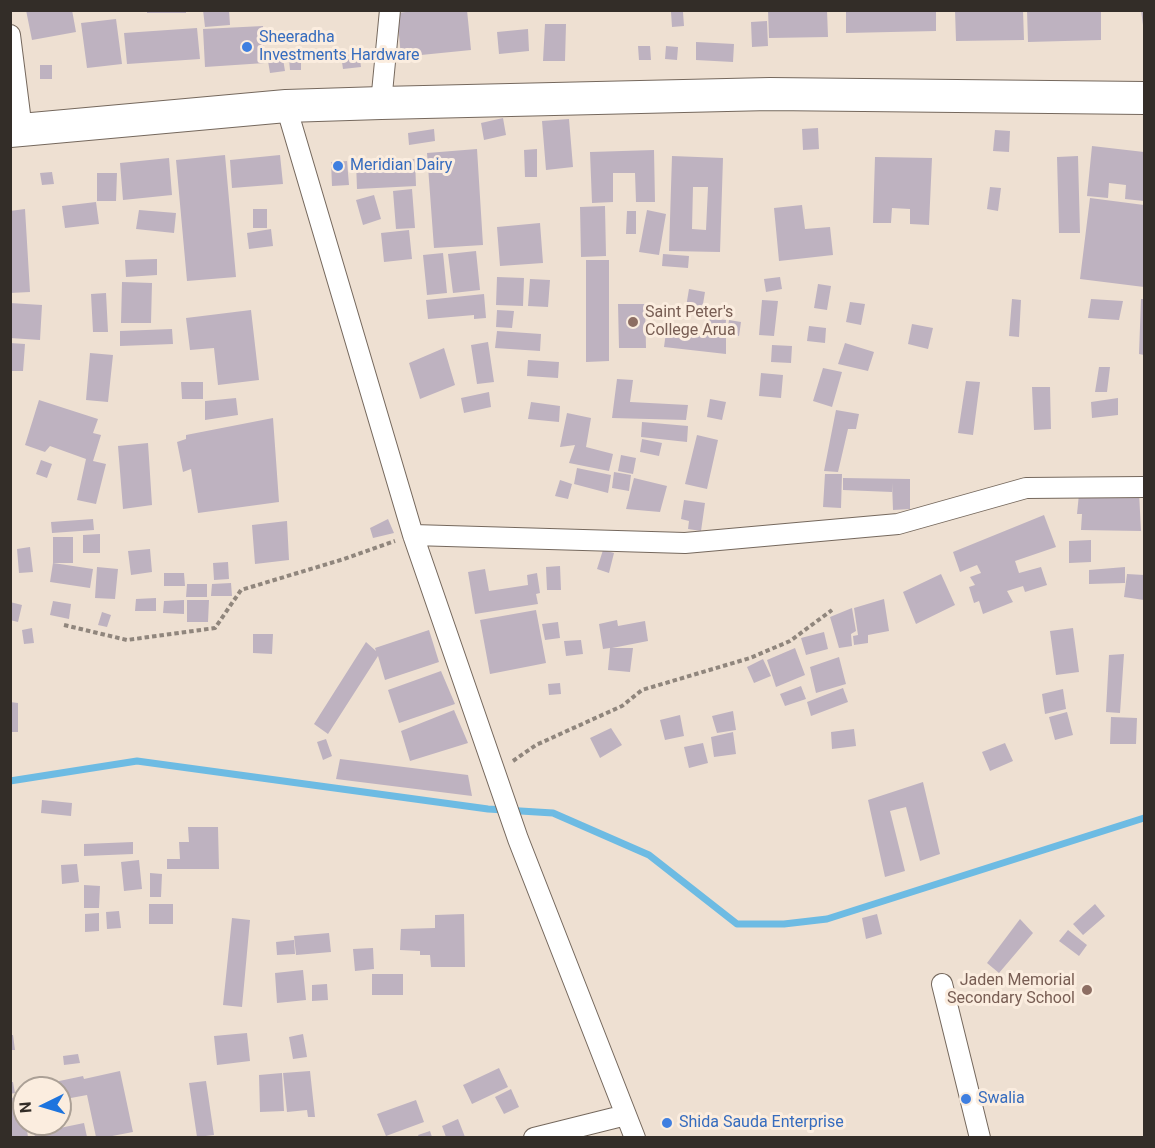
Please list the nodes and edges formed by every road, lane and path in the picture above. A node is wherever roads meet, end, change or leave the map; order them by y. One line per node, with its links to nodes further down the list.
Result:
1 (390, 10): 4 (street)
2 (10, 35): 6 (street)
3 (1144, 98): 4 (main road)
4 (381, 103): 5 (main road)
5 (286, 106): 6 (main road); 8 (street)
6 (16, 131)
7 (1144, 487): 8 (street)
8 (413, 535): 10 (path); 11 (street)
9 (832, 610): 11 (path)
10 (64, 625)
11 (495, 773): 13 (street)
12 (942, 984): 16 (street)
13 (626, 1115): 14 (street); 15 (street)
14 (534, 1137)
15 (635, 1137)
16 (980, 1137)

